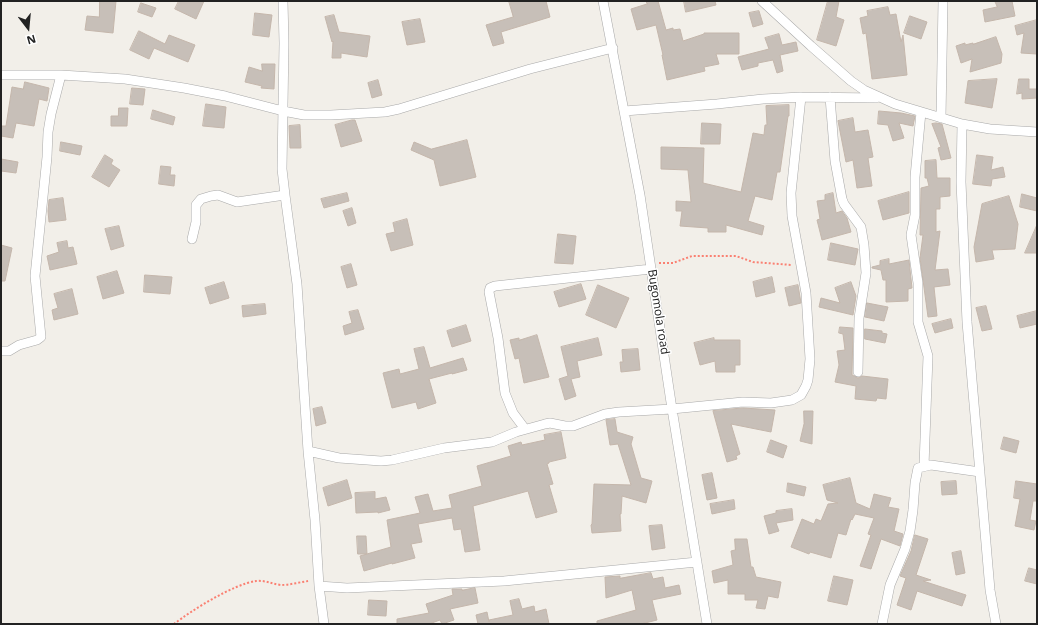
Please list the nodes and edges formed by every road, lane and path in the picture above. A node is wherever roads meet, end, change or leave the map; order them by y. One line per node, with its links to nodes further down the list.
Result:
1 (283, 1): 11 (street)
2 (603, 1): 5 (street, Bugomola road)
3 (762, 1): 10 (street)
4 (943, 1): 14 (street)
5 (612, 48): 11 (street); 12 (street, Bugomola road)
6 (1, 75): 7 (street)
7 (61, 75): 11 (street); 21 (street)
8 (801, 97): 9 (street); 12 (street); 20 (street)
9 (830, 97): 10 (street); 22 (street)
10 (880, 98): 13 (street)
11 (283, 111): 17 (street)
12 (624, 111): 19 (street, Bugomola road)
13 (921, 112): 14 (street); 26 (street)
14 (941, 118): 15 (street)
15 (962, 124): 16 (street); 27 (street)
16 (1037, 132)
17 (285, 195): 18 (street); 25 (street)
18 (192, 239)
19 (650, 266): 20 (path); 23 (street, Bugomola road); 24 (street)
20 (802, 268): 23 (street)
21 (1, 351)
22 (858, 372)
23 (672, 409): 24 (street); 28 (street, Bugomola road)
24 (525, 429): 25 (street)
25 (308, 451): 29 (street)
26 (924, 466): 27 (street); 33 (street)
27 (980, 472): 34 (street)
28 (697, 562): 29 (street); 32 (street, Bugomola road)
29 (319, 583): 30 (path); 31 (street)
30 (174, 624)
31 (324, 624)
32 (707, 624)
33 (882, 624)
34 (996, 624)

